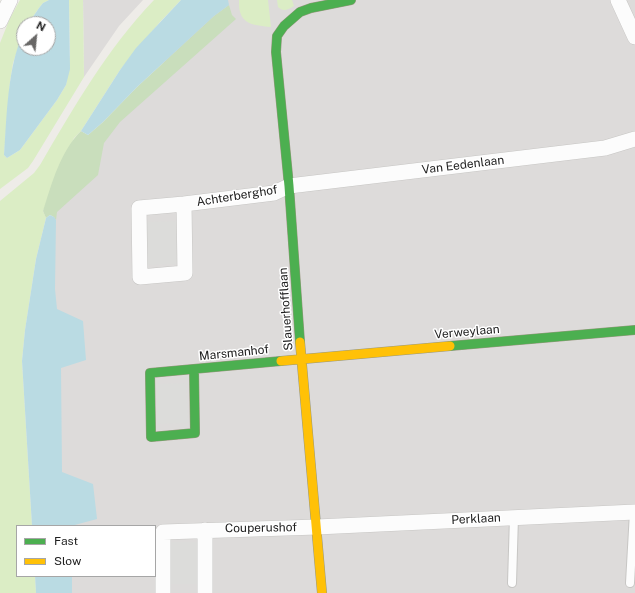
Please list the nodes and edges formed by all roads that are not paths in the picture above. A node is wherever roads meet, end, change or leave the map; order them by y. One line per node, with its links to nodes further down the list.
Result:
1 (10, 0): 5 (street)
2 (350, 0): 8 (street, Slauerhofflaan)
3 (618, 0): 4 (street)
4 (631, 15): 6 (street)
5 (0, 21)
6 (635, 38)
7 (635, 138): 8 (street, Van Eedenlaan)
8 (290, 186): 9 (street, Achterberghof); 11 (street, Slauerhofflaan)
9 (184, 204): 9 (street, Achterberghof)
10 (635, 330): 11 (street, Verweylaan)
11 (301, 359): 12 (street, Marsmanhof); 15 (street, Slauerhofflaan)
12 (194, 370): 12 (street, Marsmanhof)
13 (634, 512): 14 (street, Perklaan); 18 (lane)
14 (514, 517): 15 (street, Perklaan); 17 (lane)
15 (316, 527): 16 (street, Couperushof); 21 (street, Slauerhofflaan)
16 (205, 530): 19 (street, Couperushof); 20 (street)
17 (512, 583)
18 (630, 583)
19 (163, 593)
20 (205, 593)
21 (322, 593)

